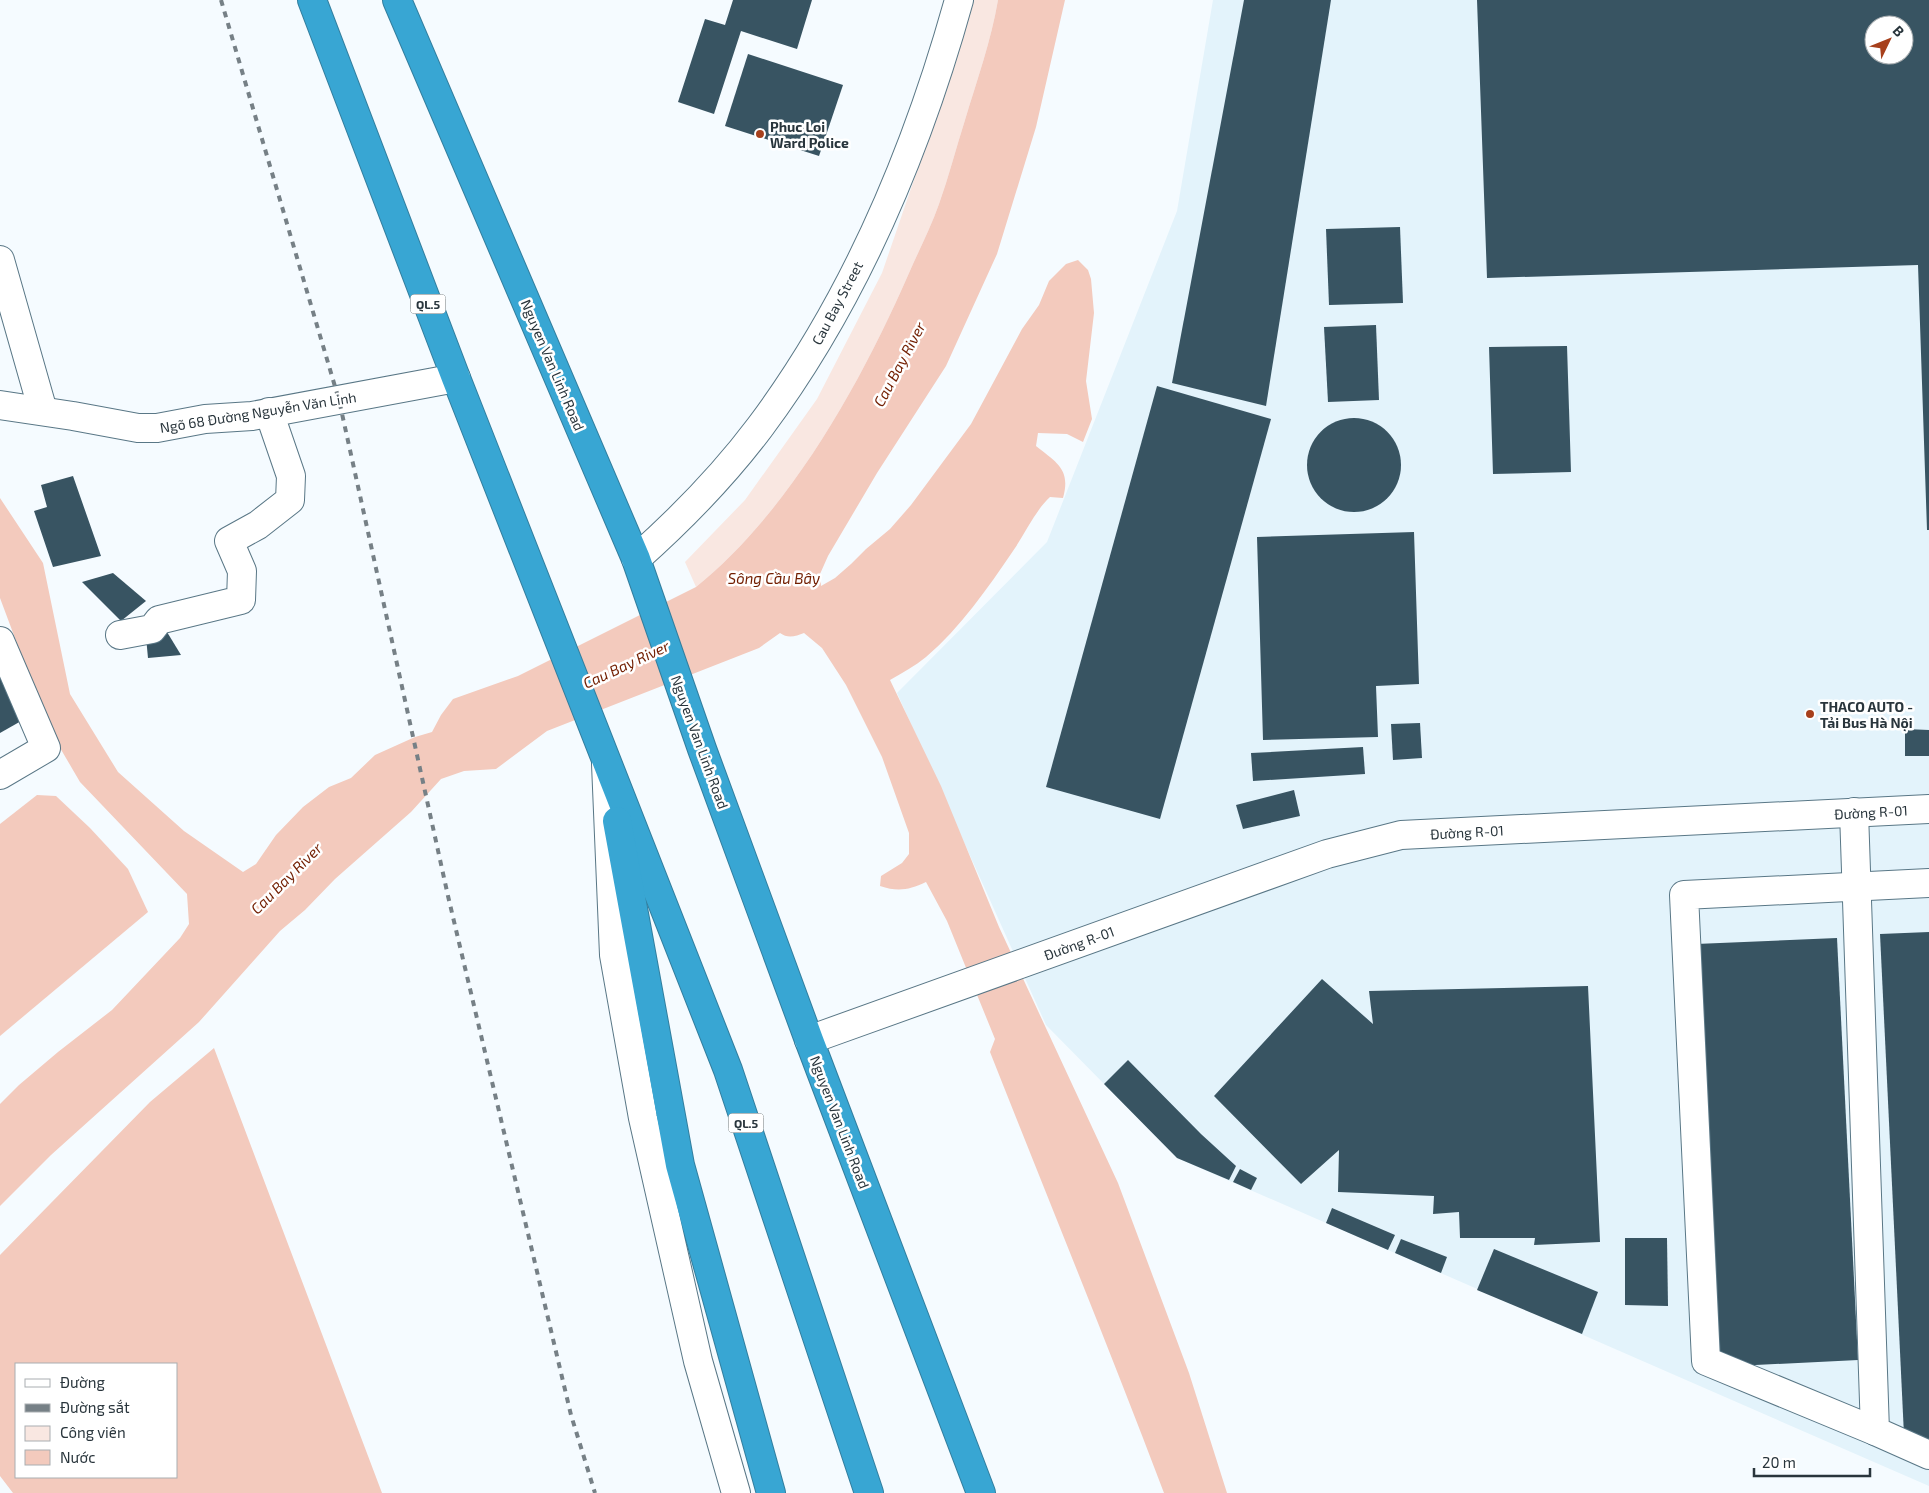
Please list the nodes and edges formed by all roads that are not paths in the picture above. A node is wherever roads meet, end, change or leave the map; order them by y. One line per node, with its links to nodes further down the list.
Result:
1 (312, 0): 5 (highway, QL.5)
2 (397, 0): 9 (highway, Nguyen Van Linh Road)
3 (959, 0): 9 (street, Cau Bay Street)
4 (0, 260): 7 (street)
5 (456, 378): 8 (street, Ngõ 68 Đường Nguyễn Văn Linh); 12 (highway, QL.5)
6 (0, 405): 7 (street, Ngõ 68 Đường Nguyễn Văn Linh)
7 (43, 411): 8 (street, Ngõ 68 Đường Nguyễn Văn Linh)
8 (269, 412): 10 (street)
9 (637, 562): 18 (highway, Nguyen Van Linh Road)
10 (120, 635)
11 (0, 640): 13 (street)
12 (605, 758): 21 (street); 22 (highway); 23 (highway, QL.5)
13 (0, 775)
14 (1929, 809): 15 (street, Đường R-01)
15 (1854, 812): 17 (street); 18 (street, Đường R-01)
16 (1929, 883): 17 (street)
17 (1856, 887): 19 (street); 19 (street)
18 (809, 1040): 24 (highway, Nguyen Van Linh Road)
19 (1875, 1431): 20 (street)
20 (1929, 1455)
21 (736, 1493)
22 (771, 1493)
23 (869, 1493)
24 (981, 1493)

